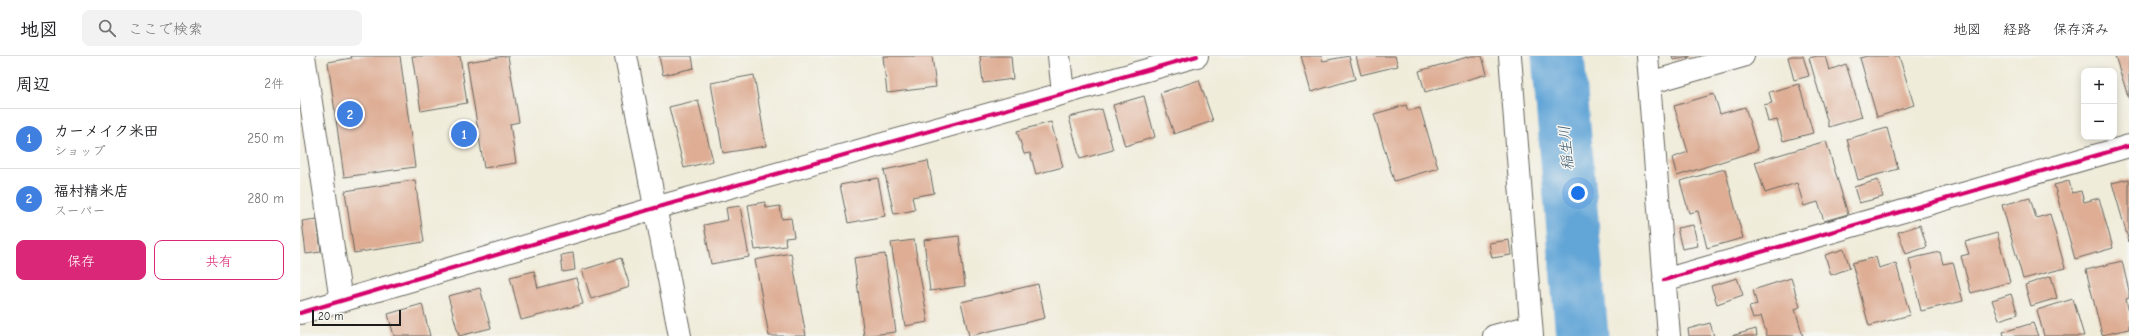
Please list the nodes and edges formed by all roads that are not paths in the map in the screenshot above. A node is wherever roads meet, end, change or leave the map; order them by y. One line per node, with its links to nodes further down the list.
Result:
1 (304, 56): 14 (street)
2 (626, 56): 12 (street)
3 (1059, 56): 10 (street)
4 (1197, 56): 8 (street)
5 (1510, 56): 16 (street)
6 (1646, 56): 9 (street)
7 (1743, 56): 9 (street)
8 (1153, 62): 10 (street)
9 (1649, 83): 13 (street)
10 (1063, 93): 12 (street)
11 (2129, 146): 13 (street)
12 (655, 208): 14 (street); 17 (street)
13 (1664, 280): 19 (street)
14 (341, 301): 15 (street)
15 (300, 313)
16 (1532, 331): 18 (street)
17 (680, 336)
18 (1494, 336)
19 (1669, 336)

